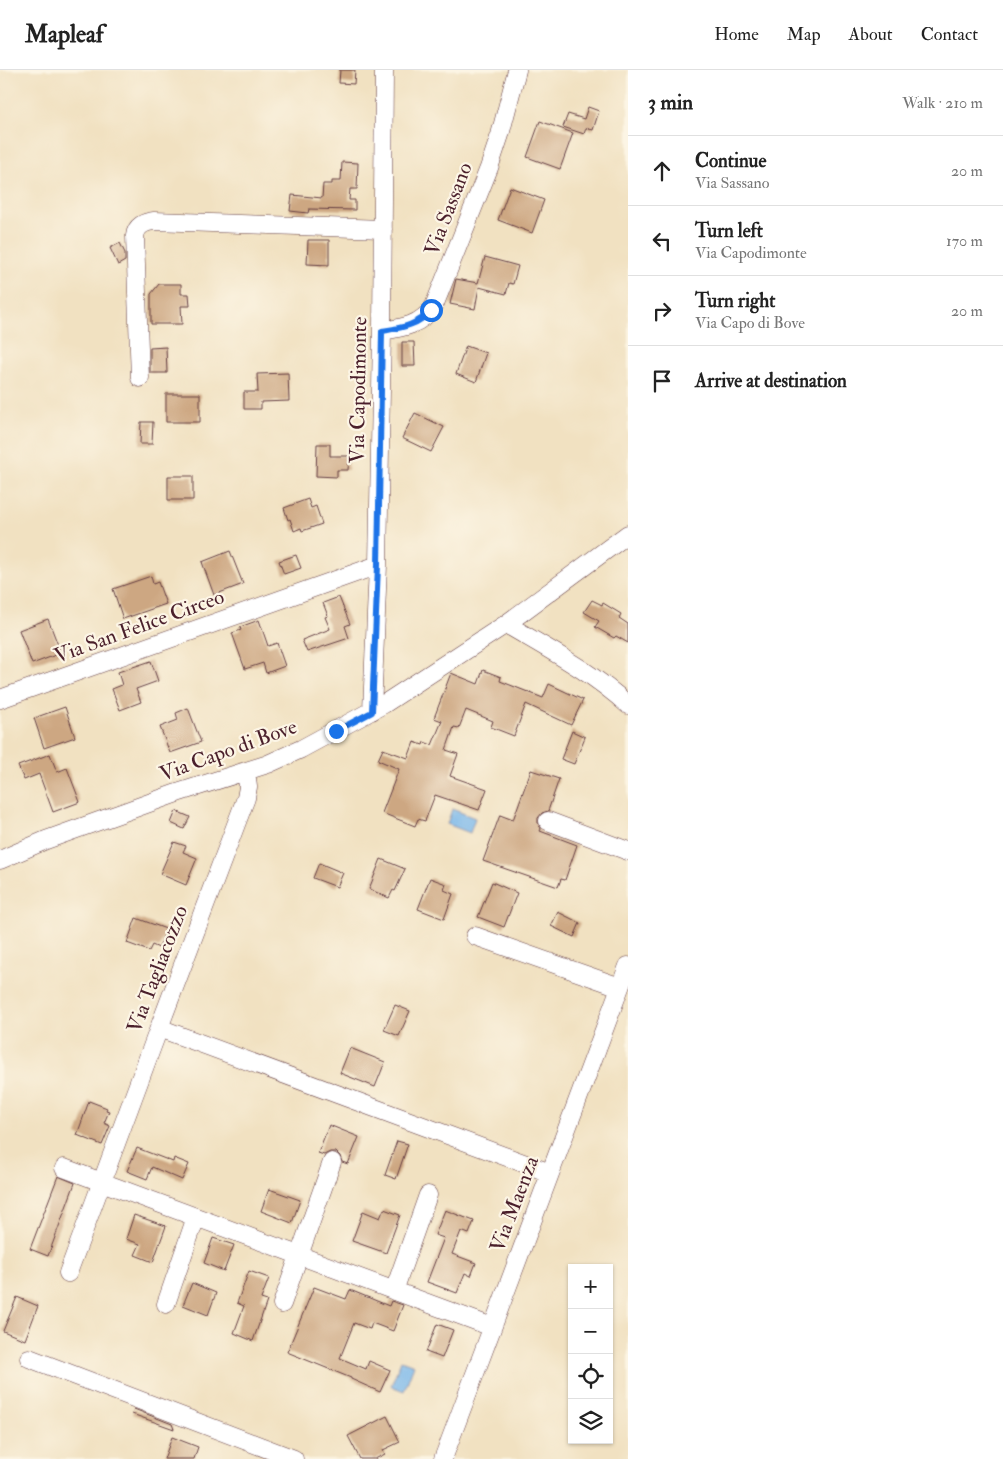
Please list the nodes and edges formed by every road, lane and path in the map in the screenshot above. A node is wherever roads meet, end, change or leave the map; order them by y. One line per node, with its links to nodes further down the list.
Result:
1 (384, 70): 3 (street, Via Capodimonte)
2 (517, 70): 4 (street, Via Sassano)
3 (383, 229): 4 (street, Via Capodimonte); 5 (street)
4 (382, 331): 7 (street, Via Capodimonte)
5 (140, 378)
6 (628, 534): 8 (street, Via Capo di Bove)
7 (378, 565): 9 (street, Via San Felice Circeo); 11 (street, Via Capodimonte)
8 (506, 624): 10 (street); 11 (street, Via Capo di Bove)
9 (0, 699)
10 (628, 705)
11 (372, 712): 12 (street, Via Capo di Bove)
12 (246, 771): 15 (street, Via Capo di Bove); 19 (street, Via Tagliacozzo)
13 (548, 820): 14 (street)
14 (628, 851)
15 (0, 859)
16 (475, 936): 18 (street)
17 (628, 966): 18 (street, Via Maenza)
18 (620, 987): 22 (street, Via Maenza)
19 (159, 1028): 22 (street); 23 (street, Via Tagliacozzo)
20 (332, 1162): 26 (street)
21 (64, 1168): 23 (street)
22 (550, 1174): 31 (street, Via Maenza)
23 (102, 1182): 25 (street); 27 (street, Via Tagliacozzo)
24 (428, 1195): 28 (street)
25 (196, 1217): 26 (street); 29 (street)
26 (299, 1255): 28 (street); 30 (street)
27 (68, 1274)
28 (394, 1291): 31 (street)
29 (166, 1304)
30 (282, 1304)
31 (492, 1327): 34 (street, Via Maenza)
32 (30, 1358): 33 (street)
33 (294, 1459)
34 (442, 1459)

